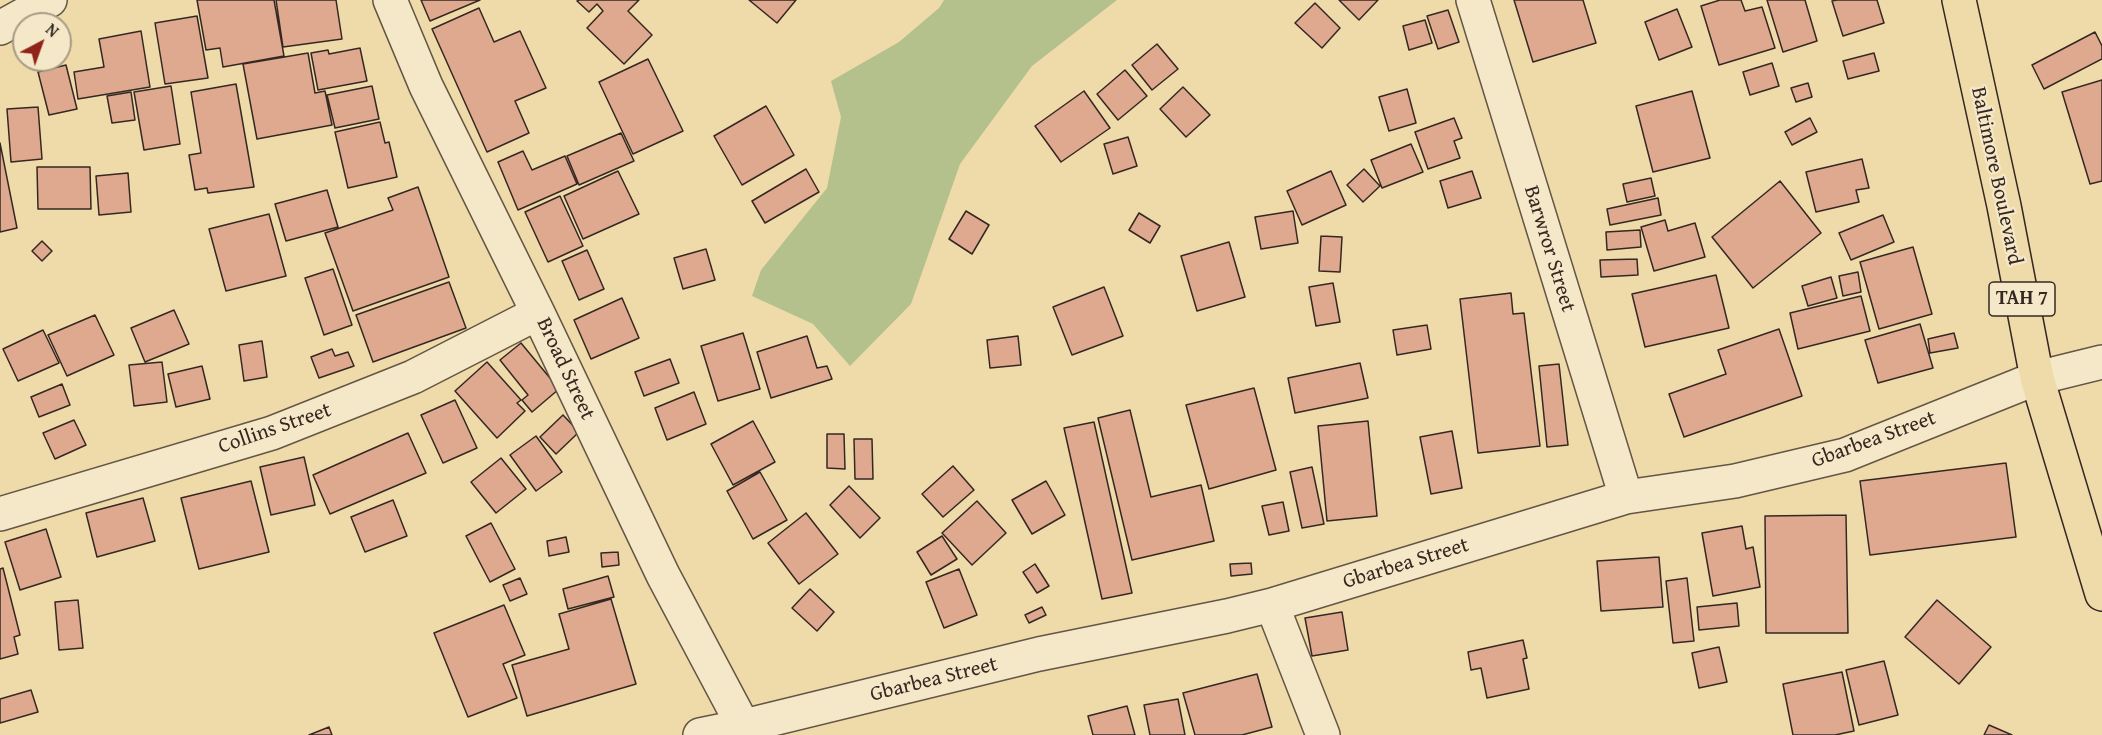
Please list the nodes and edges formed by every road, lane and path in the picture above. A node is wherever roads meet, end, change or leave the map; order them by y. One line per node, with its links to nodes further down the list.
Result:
1 (50, 0): 5 (street)
2 (390, 0): 6 (street, Broad Street)
3 (1473, 0): 9 (street, Barwror Street)
4 (1959, 0): 8 (highway, Baltimore Boulevard / TAH 7)
5 (0, 28)
6 (538, 313): 10 (street, Collins Street); 13 (street, Broad Street)
7 (2102, 362): 8 (street, Gbarbea Street)
8 (2037, 378): 9 (street, Gbarbea Street); 11 (highway, Baltimore Boulevard / TAH 7)
9 (1626, 497): 12 (street, Gbarbea Street)
10 (0, 514)
11 (2102, 594)
12 (1272, 604): 13 (street, Gbarbea Street); 15 (street)
13 (746, 731): 14 (street, Gbarbea Street)
14 (700, 735)
15 (1323, 735)

